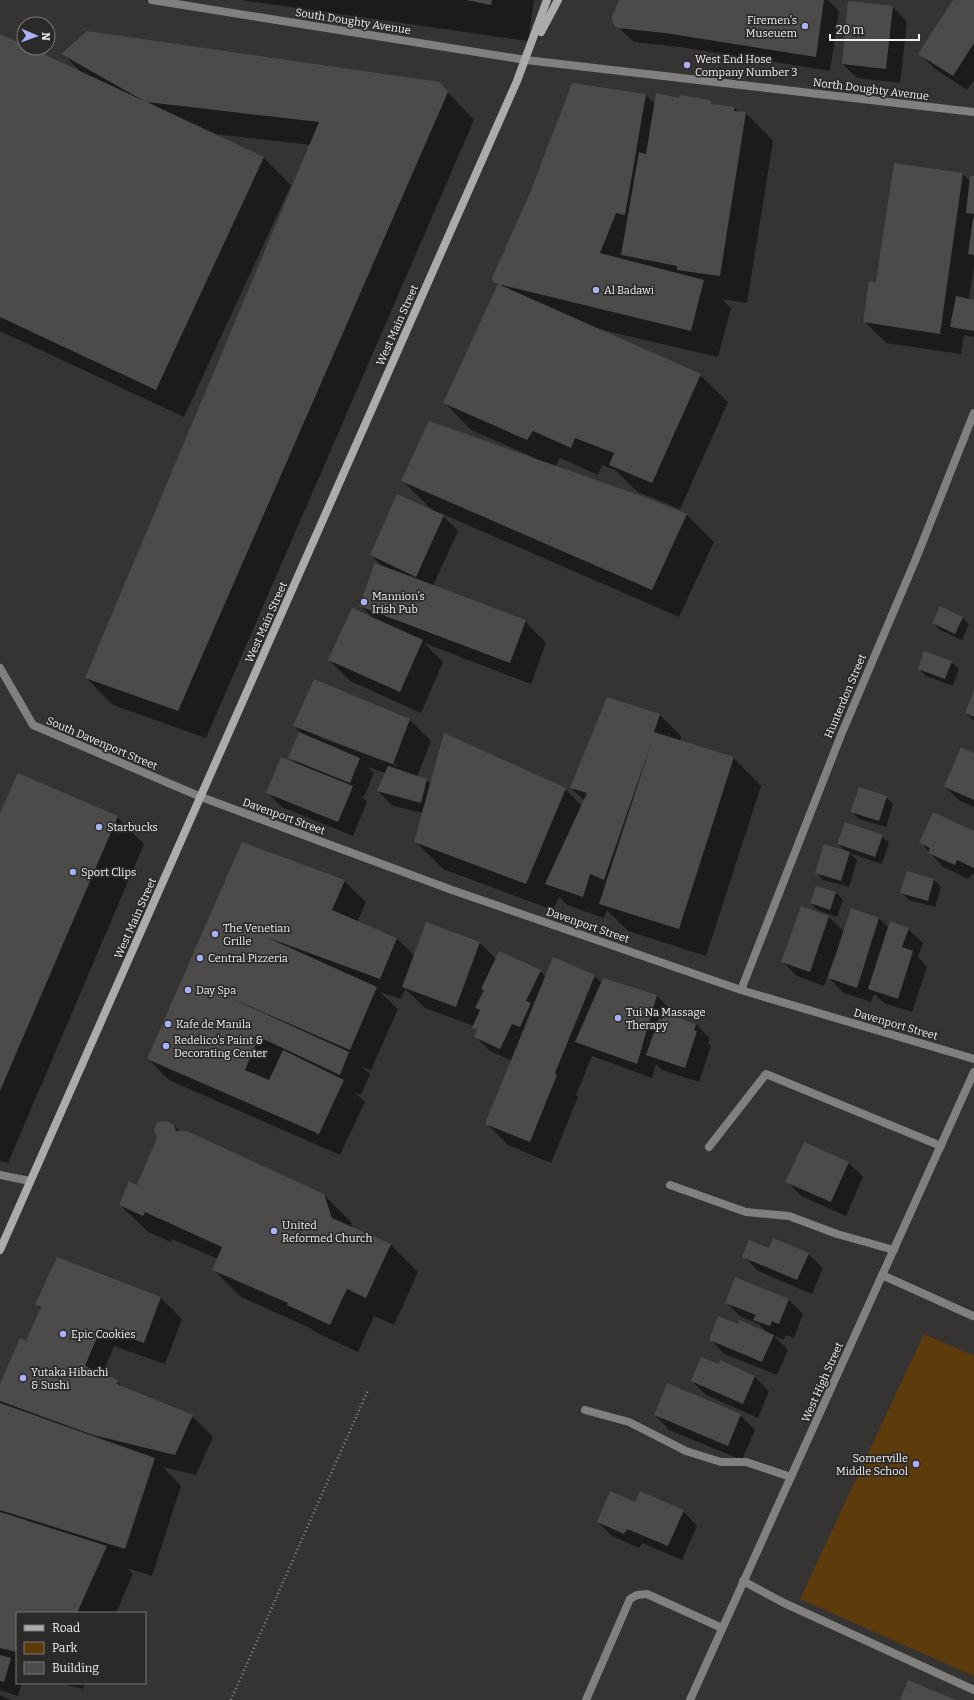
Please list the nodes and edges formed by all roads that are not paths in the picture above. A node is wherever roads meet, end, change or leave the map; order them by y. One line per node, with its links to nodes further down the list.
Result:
1 (152, 0): 4 (street, South Doughty Avenue)
2 (548, 0): 4 (street, West Main Street)
3 (558, 0): 4 (street)
4 (526, 60): 5 (street, North Doughty Avenue); 8 (street, West Main Street)
5 (974, 112)
6 (974, 413): 9 (street, Hunterdon Street)
7 (0, 668): 8 (street, South Davenport Street)
8 (201, 797): 9 (street, Davenport Street); 15 (street, West Main Street)
9 (741, 990): 10 (street, Davenport Street)
10 (974, 1059)
11 (974, 1072): 12 (street, West High Street)
12 (940, 1146): 13 (street); 18 (street, West High Street)
13 (709, 1147)
14 (0, 1175): 15 (street)
15 (30, 1181): 17 (street, West Main Street)
16 (670, 1185): 18 (street)
17 (0, 1250)
18 (894, 1250): 19 (street, West High Street)
19 (882, 1275): 20 (street); 22 (street, West High Street)
20 (974, 1316)
21 (585, 1410): 22 (street)
22 (790, 1477): 23 (street, West High Street)
23 (743, 1581): 24 (street, West High Street); 25 (street)
24 (722, 1628): 26 (street); 27 (street, West High Street)
25 (974, 1690)
26 (586, 1700)
27 (690, 1700)

